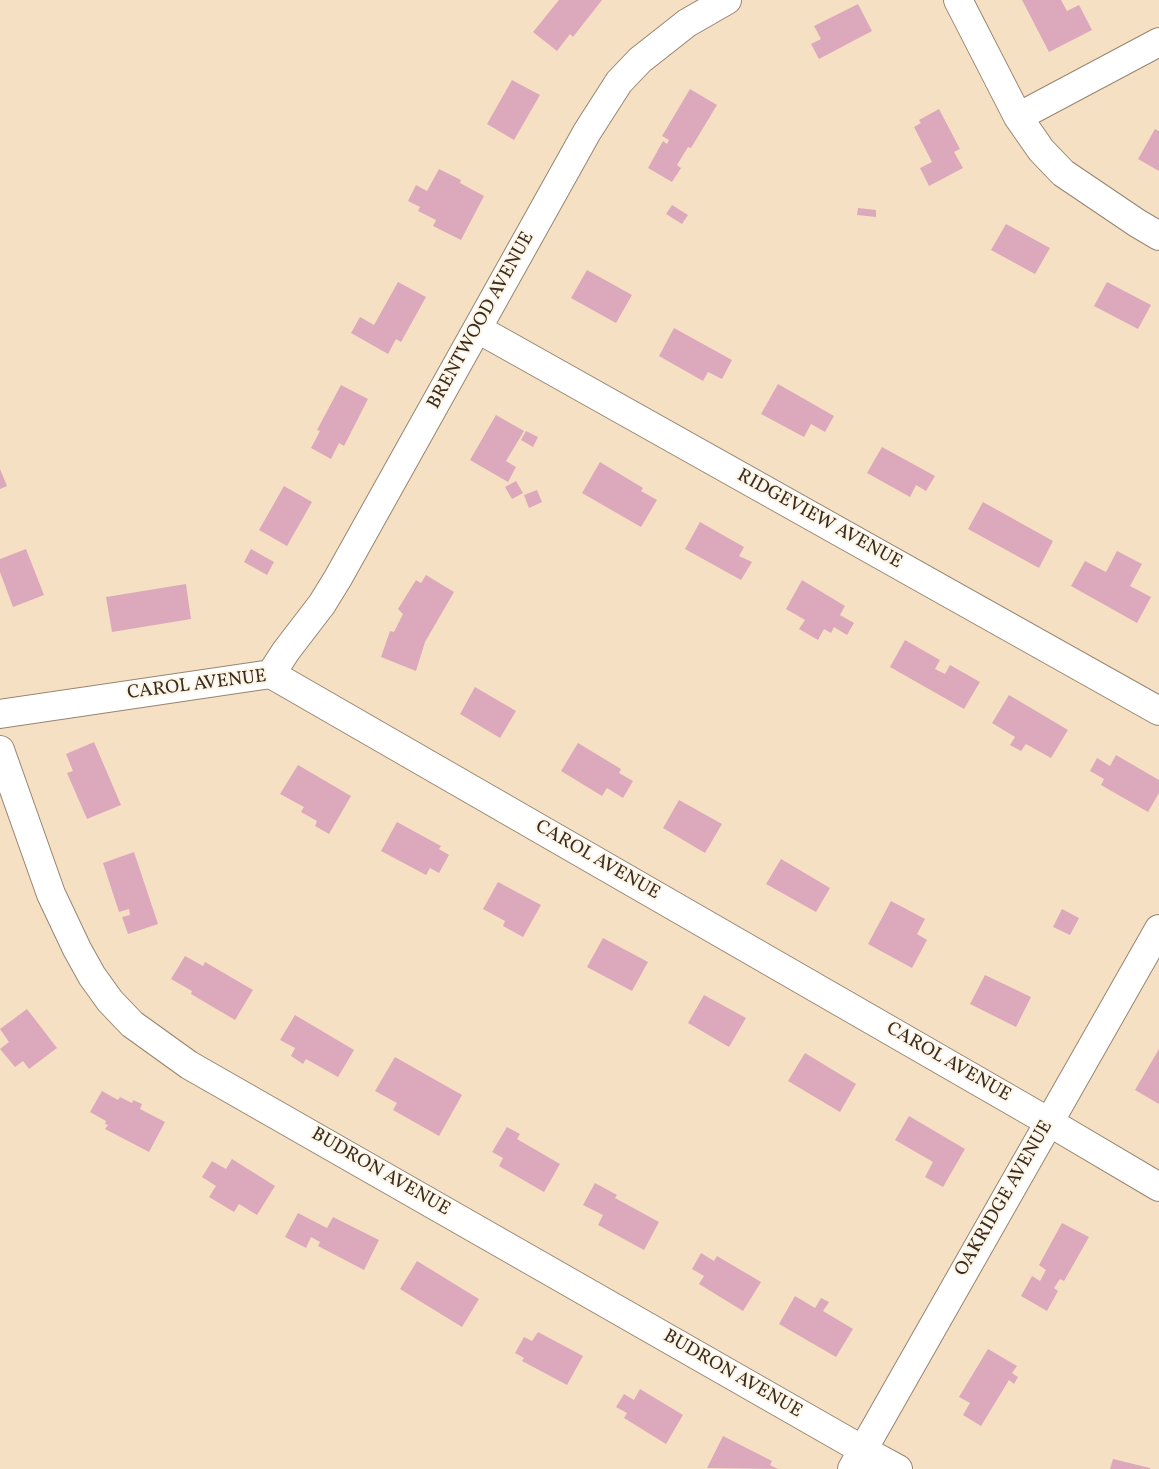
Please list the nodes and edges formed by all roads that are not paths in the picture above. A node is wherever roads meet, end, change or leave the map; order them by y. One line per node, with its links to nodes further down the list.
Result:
1 (727, 0): 6 (street, BRENTWOOD AVENUE)
2 (958, 0): 4 (street)
3 (1159, 42): 4 (street)
4 (1018, 118): 5 (street)
5 (1159, 236)
6 (478, 329): 7 (street, BRENTWOOD AVENUE); 8 (street, RIDGEVIEW AVENUE)
7 (271, 674): 9 (street, CAROL AVENUE); 12 (street, CAROL AVENUE)
8 (1159, 711)
9 (0, 714)
10 (0, 750): 14 (street, BUDRON AVENUE)
11 (1159, 929): 12 (street, OAKRIDGE AVENUE)
12 (1049, 1122): 13 (street, CAROL AVENUE); 14 (street, OAKRIDGE AVENUE)
13 (1159, 1187)
14 (857, 1460): 15 (street, BUDRON AVENUE)
15 (898, 1469)

